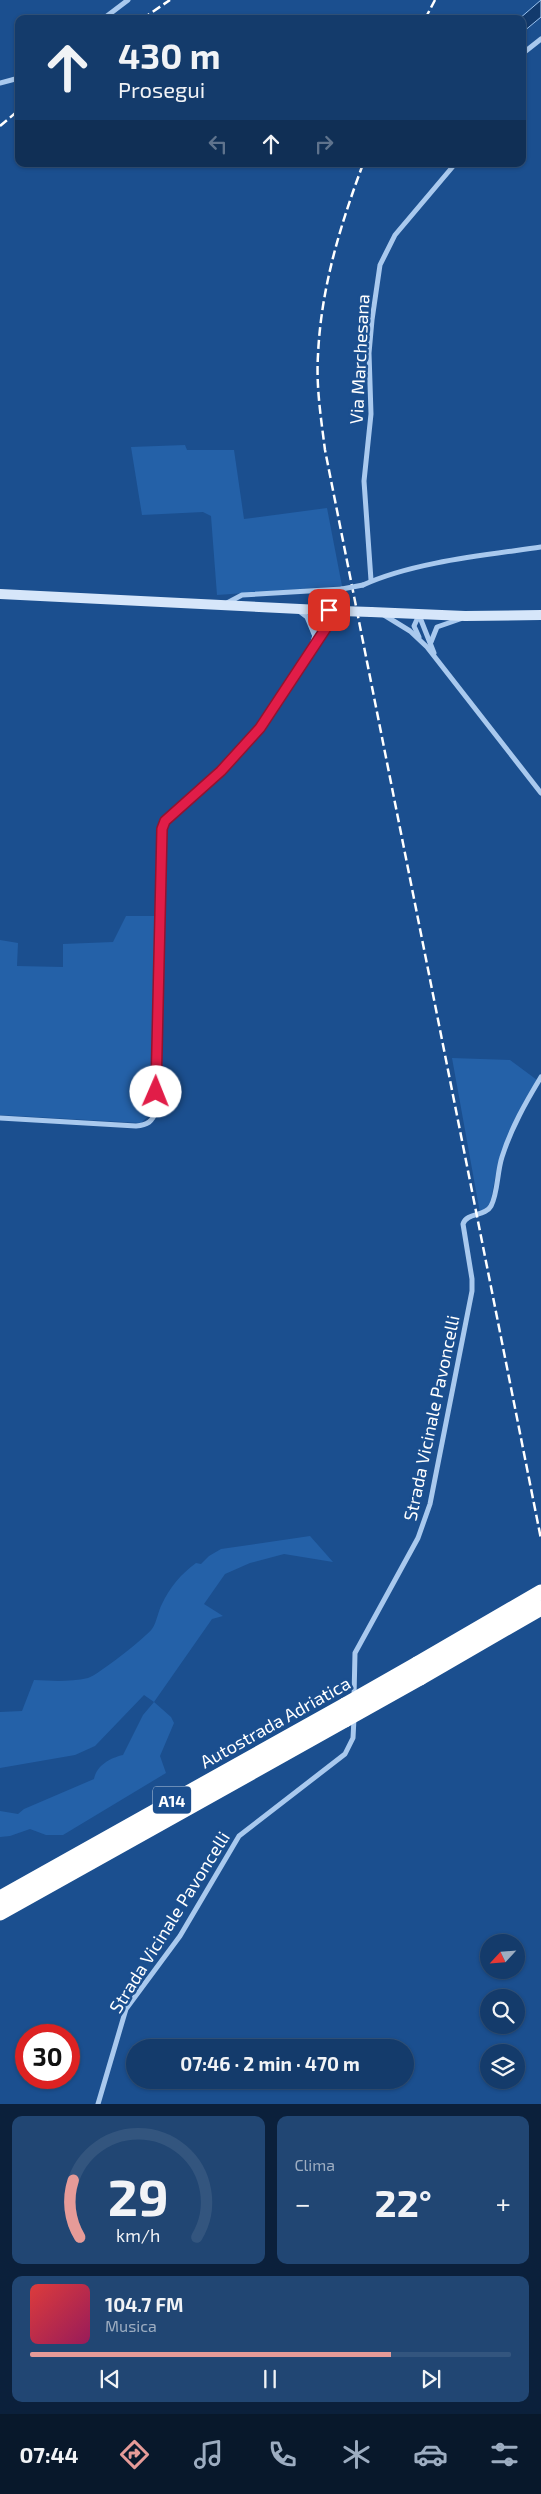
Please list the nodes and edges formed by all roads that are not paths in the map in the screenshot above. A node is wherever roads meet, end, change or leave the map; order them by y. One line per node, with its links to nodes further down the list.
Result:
1 (128, 0): 2 (street)
2 (108, 15)
3 (541, 39): 4 (street)
4 (526, 51)
5 (15, 79): 6 (street)
6 (0, 83)
7 (452, 167): 9 (street, Via Marchesana)
8 (541, 547): 9 (street)
9 (372, 580): 11 (street, bridge)
10 (0, 594): 11 (main road)
11 (224, 604): 12 (main road)
12 (294, 608): 13 (main road); 18 (street)
13 (329, 610): 14 (main road, bridge); 18 (street); 21 (street)
14 (382, 613): 15 (main road); 19 (street)
15 (419, 615): 17 (main road); 19 (street); 20 (street)
16 (541, 615): 17 (main road)
17 (470, 616): 20 (street)
18 (314, 638): 21 (street)
19 (422, 641): 22 (street)
20 (431, 643): 22 (street)
21 (311, 647): 25 (street)
22 (436, 656): 23 (street)
23 (541, 794)
24 (541, 1077): 30 (street, Strada Vicinale Pavoncelli)
25 (0, 1118)
26 (535, 1604): 27 (highway, Autostrada Adriatica / A14)
27 (418, 1671): 28 (highway, Autostrada Adriatica / A14, bridge); 29 (highway, Autostrada Adriatica / A14, bridge)
28 (0, 1898)
29 (0, 1913)
30 (98, 2104)

